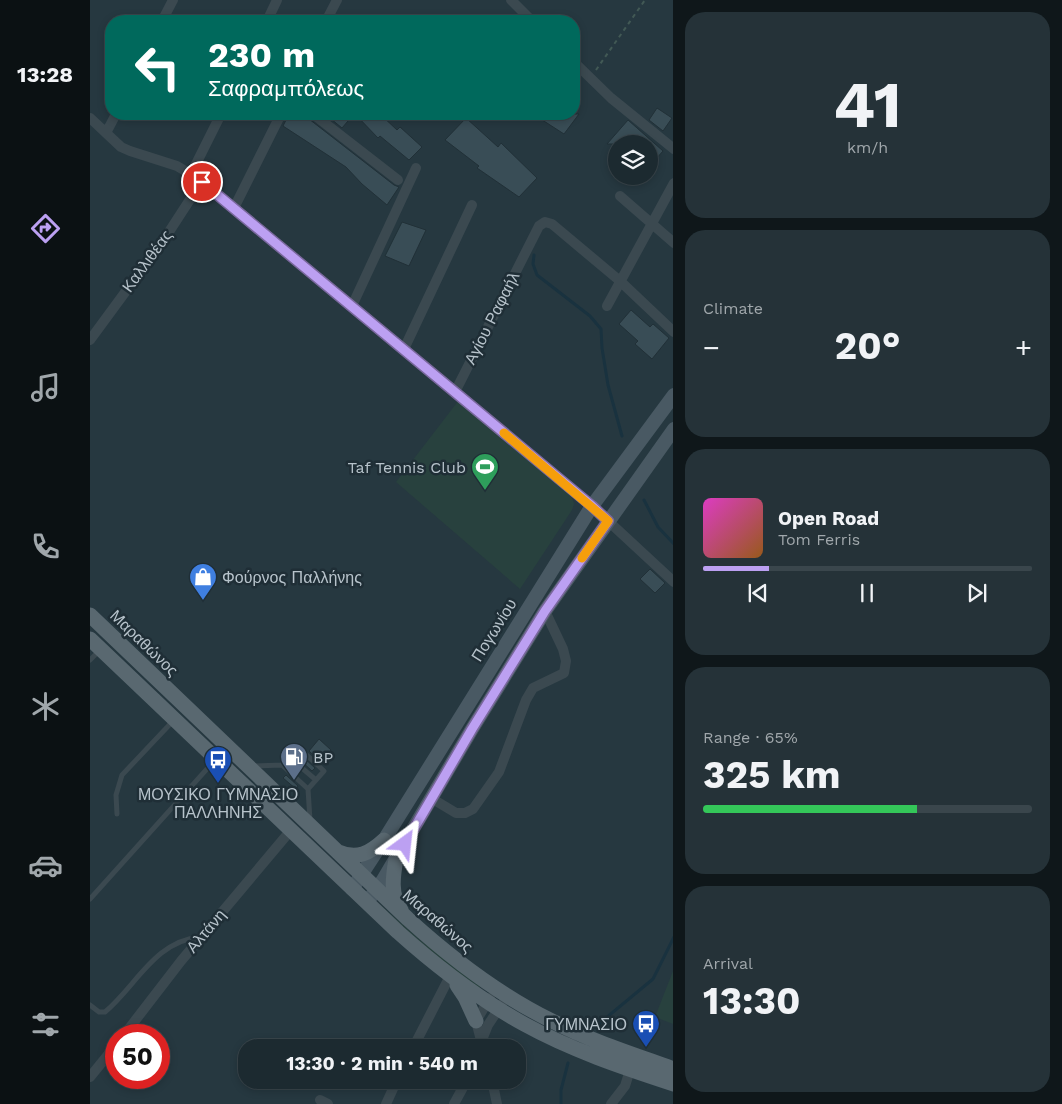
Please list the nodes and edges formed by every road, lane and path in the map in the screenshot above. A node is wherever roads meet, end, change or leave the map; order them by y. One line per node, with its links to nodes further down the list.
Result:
1 (173, 0): 6 (street)
2 (277, 0): 7 (street)
3 (337, 0): 8 (street)
4 (511, 0): 9 (street)
5 (645, 0): 11 (path)
6 (165, 15)
7 (270, 15)
8 (329, 15)
9 (526, 15)
10 (580, 68): 11 (street)
11 (590, 78): 18 (street)
12 (90, 118): 17 (street)
13 (113, 120): 17 (street)
14 (218, 120): 20 (street)
15 (277, 120): 26 (street)
16 (321, 120): 21 (street)
17 (106, 133): 20 (street)
18 (673, 149)
19 (416, 168): 30 (street)
20 (191, 174): 22 (street)
21 (398, 180)
22 (202, 182): 26 (street); 33 (street, Καλλιθέας)
23 (673, 183): 27 (street)
24 (620, 196): 27 (street)
25 (472, 205): 34 (street)
26 (234, 208): 30 (street)
27 (651, 224): 28 (street); 29 (street)
28 (673, 243)
29 (620, 281): 31 (street); 32 (street); 35 (street, Αγίου Ραφαήλ)
30 (352, 306): 34 (street)
31 (607, 306)
32 (673, 332)
33 (90, 340)
34 (404, 350): 35 (street)
35 (454, 392): 38 (street)
36 (673, 395): 38 (main road, Πογωνίου)
37 (673, 428): 39 (main road, Πογωνίου)
38 (592, 506): 39 (street); 56 (main road, Πογωνίου)
39 (608, 521): 40 (street); 41 (main road, Πογωνίου)
40 (673, 582)
41 (545, 611): 52 (main road, Πογωνίου); 52 (street)
42 (90, 615): 49 (main road, Μαραθώνος)
43 (95, 644): 44 (lane); 45 (main road, Μαραθώνος)
44 (90, 660)
45 (175, 719): 47 (main road, Μαραθώνος); 53 (lane)
46 (290, 756): 48 (lane); 50 (lane); 50 (lane)
47 (216, 759): 55 (main road, Μαραθώνος); 62 (lane)
48 (282, 765): 49 (lane); 51 (lane)
49 (250, 767): 54 (main road, Μαραθώνος)
50 (316, 780): 51 (lane)
51 (308, 789): 54 (lane)
52 (431, 798): 58 (main road, Πογωνίου)
53 (116, 814)
54 (310, 824): 57 (main road, Μαραθώνος)
55 (291, 830): 60 (main road, Μαραθώνος); 65 (street, Αλτάνη)
56 (384, 840): 57 (main road); 59 (main road, Πογωνίου)
57 (337, 851): 59 (main road, Μαραθώνος)
58 (396, 859): 61 (main road, Πογωνίου); 64 (main road)
59 (362, 875): 60 (main road, Πογωνίου); 61 (main road, Μαραθώνος)
60 (352, 889): 63 (main road, Μαραθώνος)
61 (377, 890): 63 (main road, Πογωνίου); 64 (main road, Μαραθώνος)
62 (90, 899)
63 (367, 903): 66 (main road, Μαραθώνος)
64 (408, 920): 67 (main road, Μαραθώνος)
65 (201, 937): 68 (lane); 71 (street, Αλτάνη)
66 (450, 976): 69 (main road, Μαραθώνος); 70 (main road); 72 (street)
67 (501, 992): 69 (street); 76 (main road, Μαραθώνος)
68 (90, 1005)
69 (493, 1005): 70 (street); 74 (street); 77 (main road, Μαραθώνος)
70 (476, 1021): 73 (street)
71 (133, 1024)
72 (418, 1039)
73 (481, 1039)
74 (484, 1039)
75 (105, 1059): 78 (street)
76 (673, 1069)
77 (630, 1070): 79 (main road, Μαραθώνος); 86 (street)
78 (90, 1077)
79 (673, 1084)
80 (393, 1089): 83 (street)
81 (463, 1089): 84 (street)
82 (494, 1089): 85 (street)
83 (386, 1104)
84 (454, 1104)
85 (497, 1104)
86 (611, 1104)

